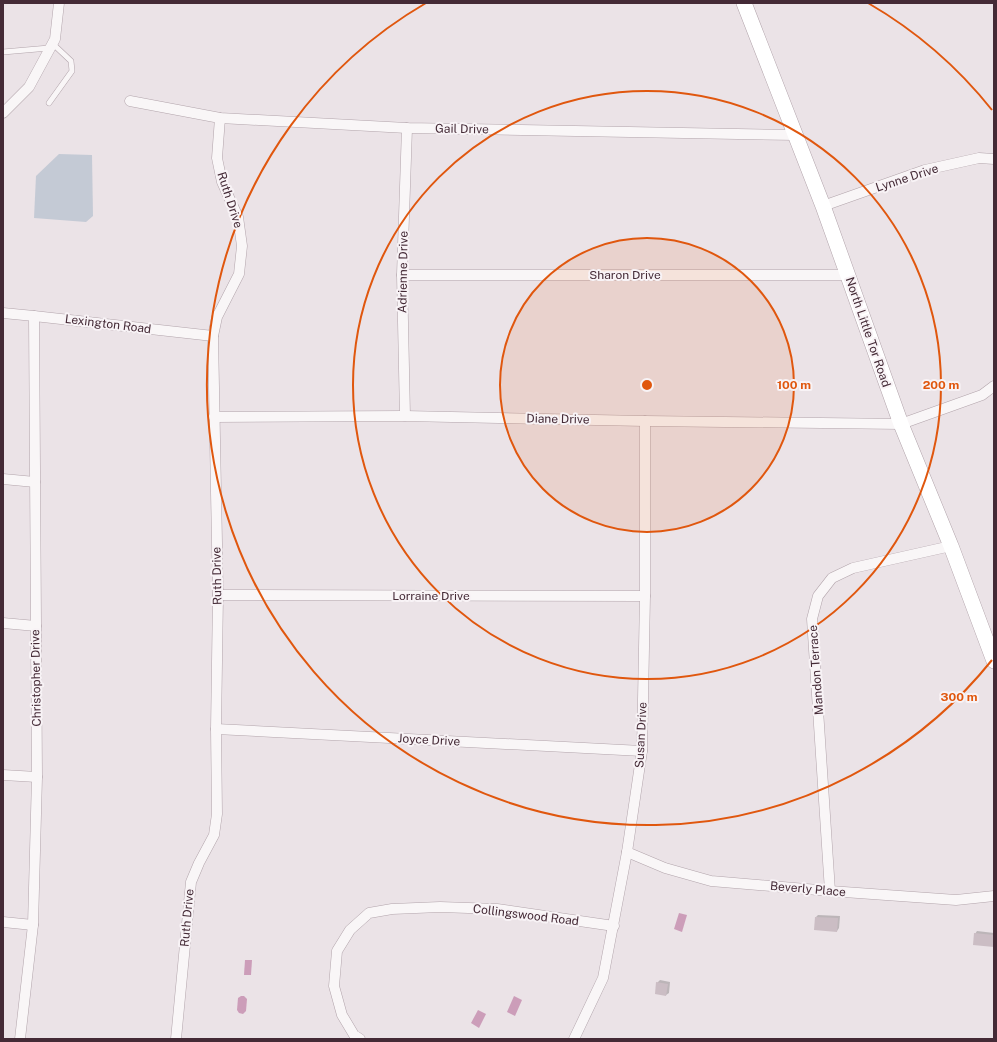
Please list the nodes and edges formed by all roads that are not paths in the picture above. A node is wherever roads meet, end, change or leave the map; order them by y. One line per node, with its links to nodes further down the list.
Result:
1 (60, 3): 3 (street)
2 (744, 3): 10 (street, North Little Tor Road)
3 (51, 46): 4 (lane); 6 (lane); 7 (street)
4 (3, 52)
5 (130, 101): 8 (street, Gail Drive)
6 (49, 103)
7 (3, 113)
8 (220, 118): 9 (street, Gail Drive); 17 (street, Ruth Drive)
9 (407, 128): 10 (street, Gail Drive); 13 (street, Adrienne Drive)
10 (796, 136): 12 (street, North Little Tor Road)
11 (994, 159): 12 (street, Lynne Drive)
12 (823, 206): 14 (street, North Little Tor Road)
13 (402, 275): 14 (street, Sharon Drive); 19 (street, Adrienne Drive)
14 (848, 276): 22 (street, North Little Tor Road)
15 (3, 313): 16 (street, Lexington Road)
16 (34, 316): 17 (street, Lexington Road); 24 (street, Christopher Drive)
17 (213, 336): 20 (street, Ruth Drive)
18 (994, 386): 22 (street)
19 (405, 416): 20 (street, Diane Drive); 21 (street, Diane Drive)
20 (214, 417): 26 (street, Ruth Drive)
21 (645, 421): 22 (street, Diane Drive); 27 (street, Susan Drive)
22 (901, 424): 25 (street, North Little Tor Road)
23 (3, 479): 24 (street)
24 (35, 482): 29 (street, Christopher Drive)
25 (950, 546): 30 (street, North Little Tor Road); 37 (street, Mandon Terrace)
26 (218, 596): 27 (street, Lorraine Drive); 32 (street, Ruth Drive)
27 (645, 596): 33 (street, Susan Drive)
28 (3, 623): 29 (street)
29 (36, 626): 35 (street, Christopher Drive)
30 (991, 642): 31 (street, North Little Tor Road)
31 (994, 661)
32 (216, 729): 33 (street, Joyce Drive); 43 (street, Ruth Drive)
33 (642, 751): 36 (street, Susan Drive)
34 (3, 775): 35 (street)
35 (37, 777): 40 (street, Christopher Drive)
36 (627, 852): 37 (street, Beverly Place); 41 (street, Susan Drive)
37 (830, 891): 38 (street, Beverly Place)
38 (994, 896)
39 (3, 922): 40 (street)
40 (33, 925): 42 (street, Christopher Drive)
41 (614, 926): 44 (street, Collingswood Road); 45 (street, Susan Drive)
42 (20, 1039)
43 (176, 1039)
44 (360, 1039)
45 (574, 1039)

